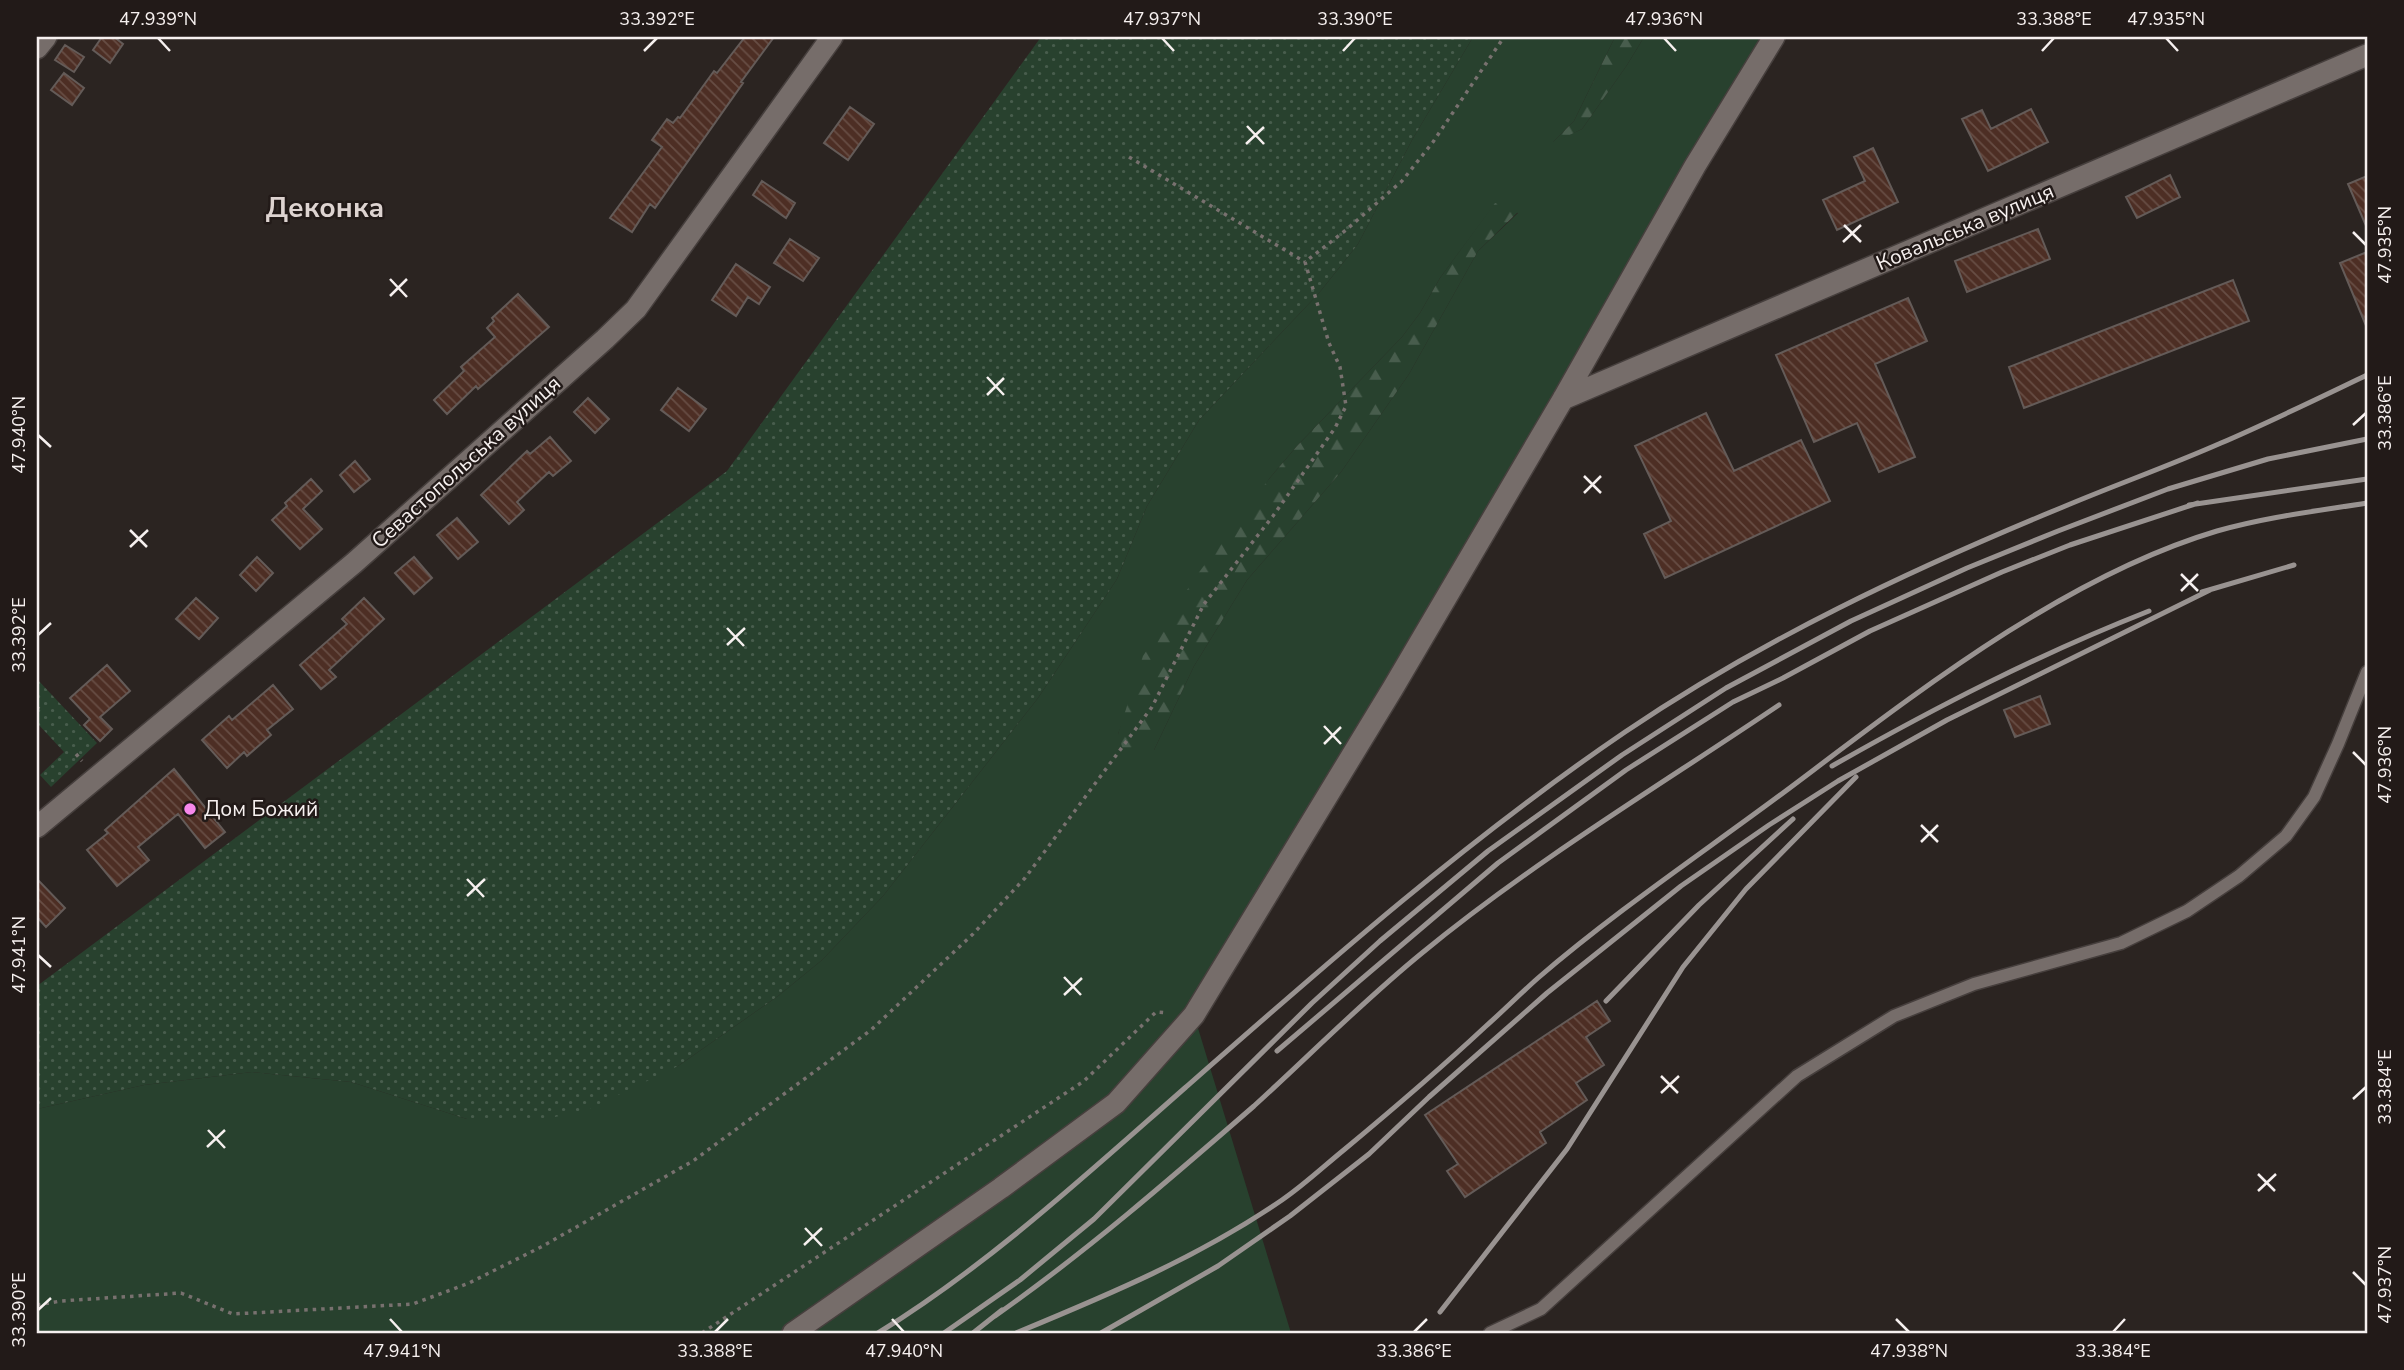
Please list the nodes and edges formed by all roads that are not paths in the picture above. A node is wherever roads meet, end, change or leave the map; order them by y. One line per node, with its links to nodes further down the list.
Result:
1 (46, 37): 4 (street)
2 (832, 37): 8 (street, Севастопольська вулиця)
3 (1774, 37): 6 (street)
4 (37, 48)
5 (2367, 55): 6 (street, Ковальська вулиця)
6 (1563, 399): 9 (street)
7 (2367, 672): 10 (lane)
8 (37, 827)
9 (793, 1333)
10 (1490, 1333)

